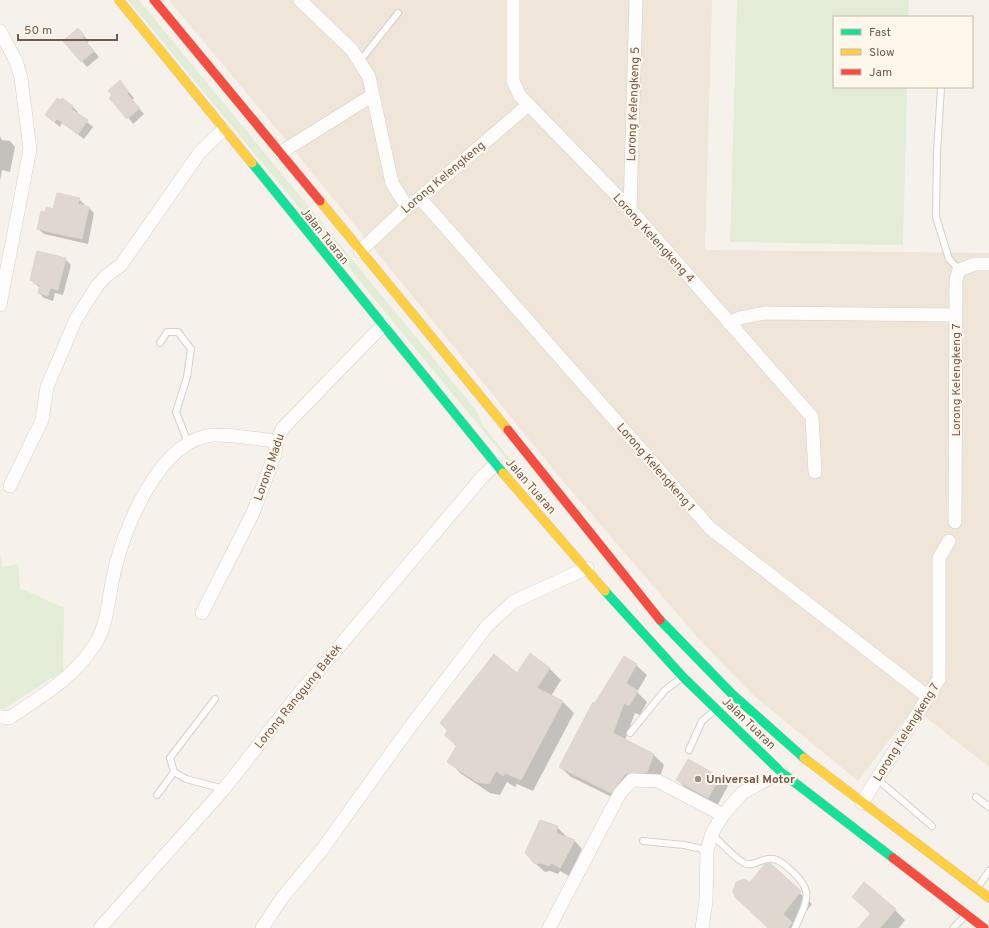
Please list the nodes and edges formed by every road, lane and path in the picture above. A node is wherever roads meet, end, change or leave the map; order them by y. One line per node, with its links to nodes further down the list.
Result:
1 (119, 0): 12 (main road, Jalan Tuaran)
2 (154, 0): 13 (main road, Jalan Tuaran)
3 (300, 0): 8 (street)
4 (513, 0): 11 (street, Lorong Kelengkeng 4)
5 (636, 0): 16 (street, Lorong Kelengkeng 5)
6 (398, 13): 8 (lane)
7 (0, 32): 20 (street)
8 (360, 61): 10 (street)
9 (941, 88): 19 (lane)
10 (373, 95): 13 (street); 15 (street)
11 (528, 105): 14 (street, Lorong Kelengkeng); 16 (street, Lorong Kelengkeng 4)
12 (223, 130): 23 (main road, Jalan Tuaran); 31 (street)
13 (280, 153): 17 (main road, Jalan Tuaran)
14 (420, 198): 15 (street, Lorong Kelengkeng); 39 (street, Lorong Kelengkeng 1)
15 (407, 207): 17 (street, Lorong Kelengkeng)
16 (630, 209): 22 (street, Lorong Kelengkeng 4)
17 (360, 251): 25 (main road, Jalan Tuaran)
18 (989, 264): 19 (street)
19 (959, 270): 21 (street, Lorong Kelengkeng 7)
20 (0, 305)
21 (956, 315): 22 (street); 34 (street, Lorong Kelengkeng 7)
22 (729, 323): 30 (street, Lorong Kelengkeng 4)
23 (383, 325): 27 (street, Lorong Madu); 29 (main road, Jalan Tuaran)
24 (160, 343): 28 (lane)
25 (494, 412): 26 (main road); 51 (main road, Jalan Tuaran)
26 (490, 422)
27 (276, 441): 28 (street); 37 (street, Lorong Madu)
28 (188, 443): 42 (street)
29 (496, 464): 32 (main road, Jalan Tuaran); 48 (street, Lorong Ranggung Batek)
30 (816, 472)
31 (10, 486)
32 (518, 490): 33 (main road); 36 (main road, Jalan Tuaran)
33 (529, 492)
34 (955, 522)
35 (949, 541): 39 (street, Lorong Kelengkeng 7)
36 (587, 568): 38 (main road, Jalan Tuaran); 64 (street)
37 (202, 613)
38 (683, 677): 41 (main road, Jalan Tuaran); 43 (lane)
39 (928, 697): 47 (street, Lorong Kelengkeng 7)
40 (215, 699): 45 (lane)
41 (717, 709): 44 (lane); 46 (main road, Jalan Tuaran)
42 (0, 717)
43 (630, 733)
44 (689, 750)
45 (174, 772): 48 (lane); 49 (lane)
46 (781, 772): 53 (street); 61 (main road, Jalan Tuaran)
47 (877, 779): 51 (street, Lorong Kelengkeng 7); 54 (lane)
48 (224, 789): 63 (street, Lorong Ranggung Batek)
49 (157, 795)
50 (976, 797): 52 (lane)
51 (862, 803): 59 (main road, Jalan Tuaran)
52 (989, 807)
53 (723, 815): 55 (street); 65 (street)
54 (932, 826)
55 (712, 833): 57 (street); 67 (lane)
56 (643, 841): 57 (lane)
57 (707, 850): 66 (street)
58 (989, 871): 59 (lane)
59 (977, 888): 60 (main road, Jalan Tuaran)
60 (989, 898)
61 (967, 914): 62 (main road, Jalan Tuaran); 68 (lane)
62 (980, 927)
63 (100, 928)
64 (262, 928)
65 (548, 928)
66 (703, 928)
67 (795, 928)
68 (953, 928)

